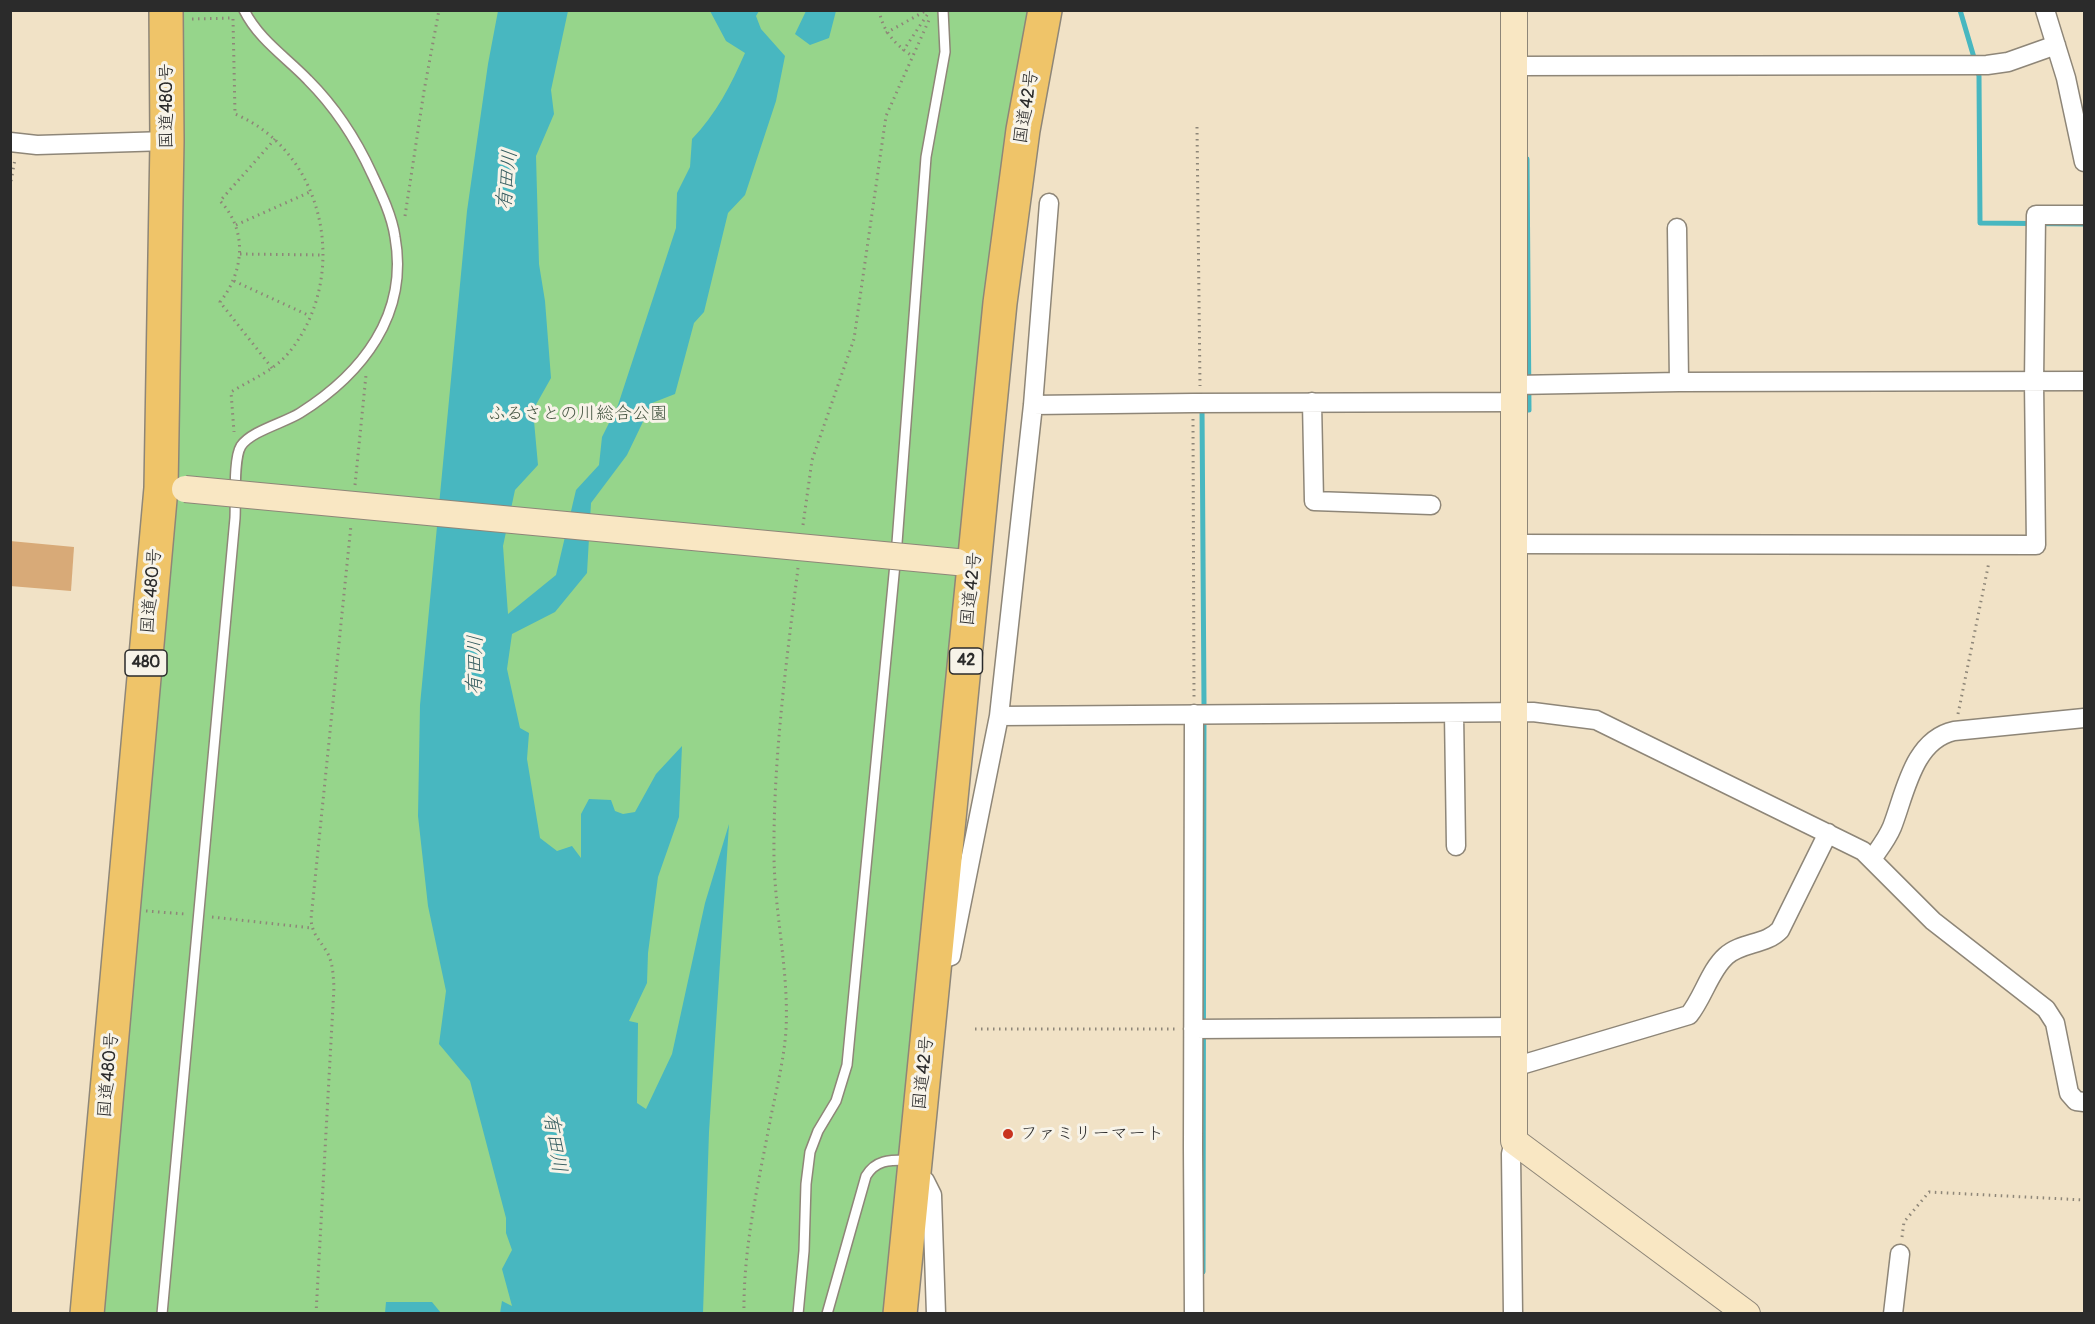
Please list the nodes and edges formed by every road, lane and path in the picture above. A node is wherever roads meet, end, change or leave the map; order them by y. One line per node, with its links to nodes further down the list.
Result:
1 (439, 10): 25 (path)
2 (879, 10): 11 (path)
3 (930, 10): 11 (path); 13 (path); 14 (path)
4 (943, 10): 78 (lane)
5 (1045, 10): 50 (highway, 国道42号 / 42)
6 (1514, 10): 15 (street)
7 (2045, 10): 12 (street)
8 (241, 12): 10 (path); 32 (lane)
9 (177, 15): 10 (path); 18 (highway, 国道480号 / 480)
10 (233, 18): 17 (path)
11 (886, 33): 13 (path)
12 (2056, 45): 15 (street); 20 (street)
13 (903, 51): 14 (path)
14 (912, 57): 46 (path)
15 (1514, 66): 37 (street)
16 (1197, 127): 38 (path)
17 (275, 139): 22 (path); 26 (path)
18 (167, 141): 19 (street); 42 (highway, 国道480号 / 480)
19 (14, 142): 21 (path)
20 (2085, 162)
21 (10, 187)
22 (310, 192): 26 (path); 29 (path)
23 (1049, 203): 40 (street)
24 (2085, 215): 36 (street)
25 (403, 224)
26 (236, 225): 28 (path)
27 (1677, 228): 35 (street)
28 (240, 254): 29 (path); 30 (path)
29 (324, 255): 31 (path)
30 (234, 281): 31 (path); 33 (path)
31 (310, 316): 33 (path)
32 (368, 353): 41 (lane); 43 (path)
33 (272, 368): 41 (path)
34 (2085, 381): 36 (street)
35 (1679, 382): 36 (street); 37 (street)
36 (2034, 382): 48 (street)
37 (1515, 393): 39 (street); 47 (street)
38 (1196, 402): 39 (street); 40 (street); 53 (path)
39 (1312, 402): 44 (street)
40 (1033, 405): 54 (street)
41 (237, 458): 62 (lane)
42 (173, 488): 50 (street, bridge); 74 (highway, 国道480号 / 480)
43 (354, 495)
44 (1431, 505)
45 (351, 519): 63 (path)
46 (802, 536)
47 (1515, 544): 48 (street); 51 (street)
48 (1992, 545): 56 (path)
49 (799, 558): 77 (path)
50 (966, 563): 64 (highway, 国道42号 / 42)
51 (1514, 712): 52 (street); 57 (street); 65 (street)
52 (1454, 713): 53 (street); 58 (street)
53 (1194, 714): 54 (street); 67 (street)
54 (999, 716): 64 (street)
55 (2085, 718): 56 (street)
56 (1953, 732): 59 (street)
57 (1828, 833): 59 (street); 68 (street)
58 (1456, 846)
59 (1872, 859): 69 (street)
60 (135, 911): 61 (path)
61 (179, 914)
62 (198, 915): 63 (path); 75 (lane)
63 (312, 928): 76 (path)
64 (935, 961): 71 (highway, 国道42号 / 42)
65 (1514, 1027): 67 (street); 68 (street)
66 (975, 1029): 67 (path)
67 (1193, 1029): 82 (street)
68 (1514, 1067): 70 (street)
69 (2085, 1102)
70 (1515, 1141): 83 (street); 84 (street)
71 (914, 1169): 79 (lane); 80 (highway, 国道42号 / 42); 81 (street)
72 (2085, 1200): 73 (path)
73 (1900, 1254): 85 (street)
74 (87, 1314)
75 (162, 1314)
76 (316, 1314)
77 (744, 1314)
78 (798, 1314)
79 (827, 1314)
80 (900, 1314)
81 (936, 1314)
82 (1194, 1314)
83 (1513, 1314)
84 (1747, 1314)
85 (1893, 1314)

